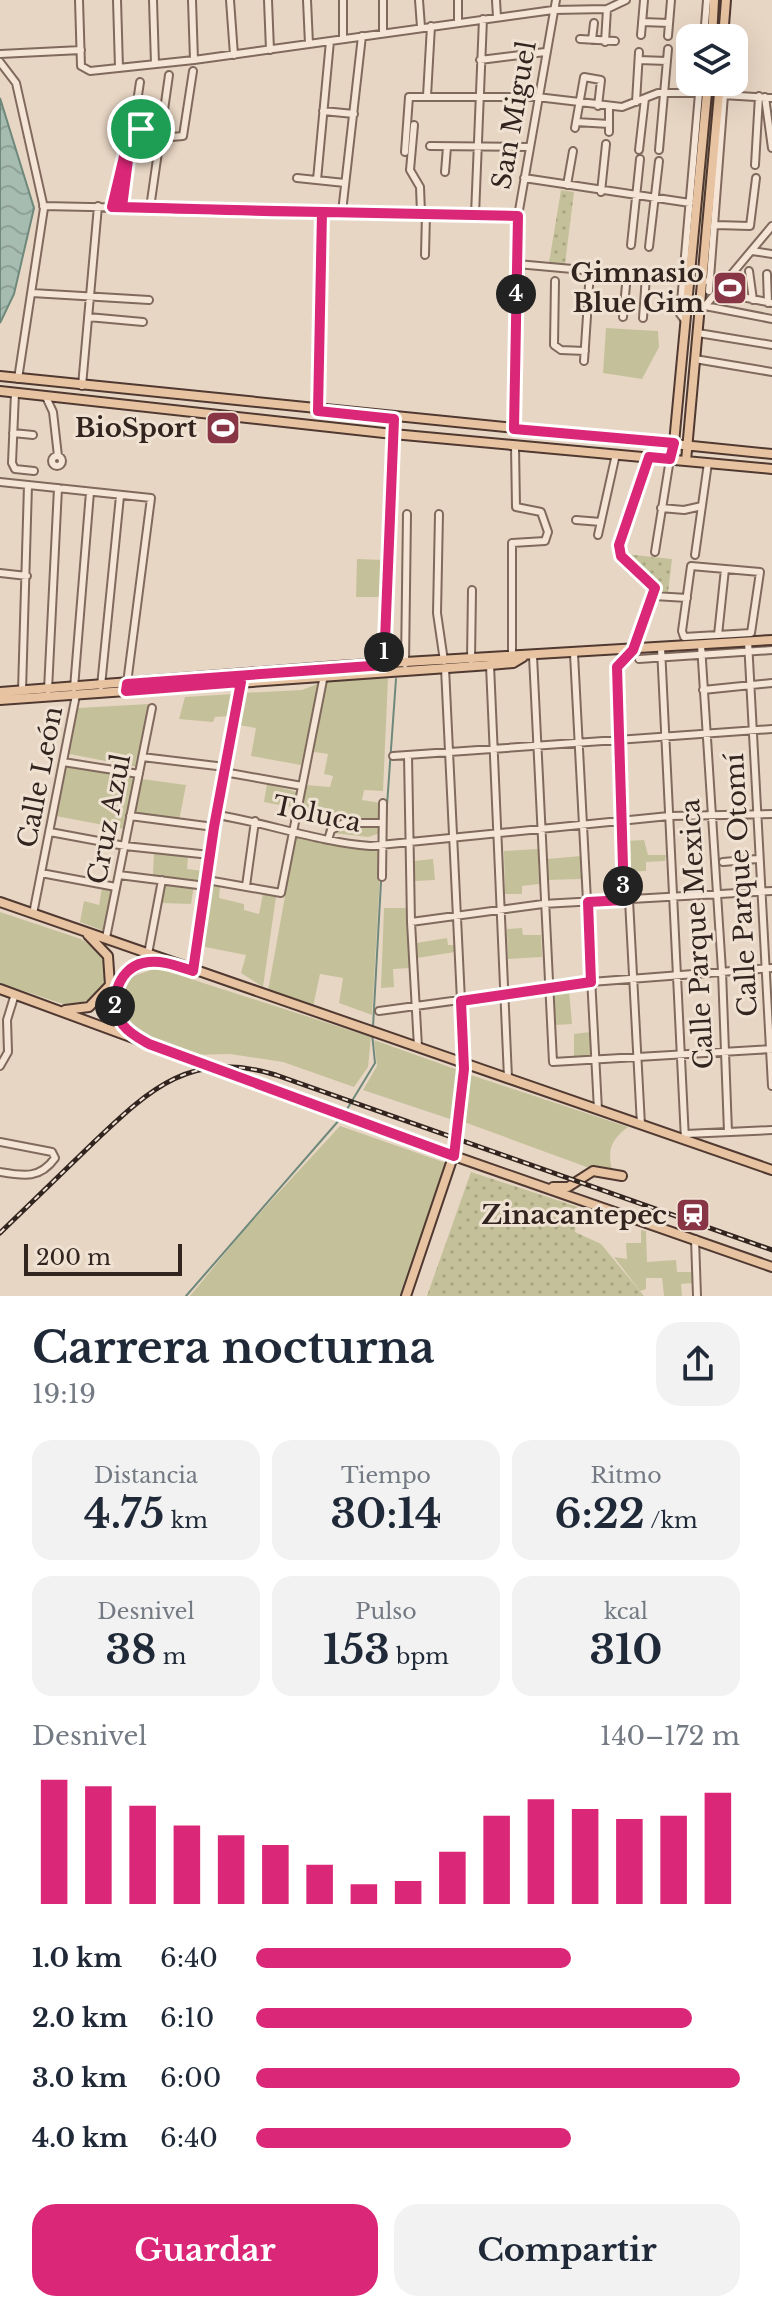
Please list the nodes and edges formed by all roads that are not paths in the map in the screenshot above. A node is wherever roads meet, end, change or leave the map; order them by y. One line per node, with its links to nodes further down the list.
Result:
1 (79, 0): 45 (street)
2 (117, 0): 57 (street)
3 (153, 0): 56 (street)
4 (192, 0): 51 (street)
5 (230, 0): 50 (street)
6 (268, 0): 46 (street)
7 (307, 0): 43 (street)
8 (343, 0): 37 (street)
9 (383, 0): 33 (street)
10 (419, 0): 32 (street)
11 (458, 0): 25 (street)
12 (496, 0): 22 (street)
13 (556, 0): 21 (street, San Miguel)
14 (626, 0): 20 (street)
15 (644, 0): 24 (street)
16 (671, 0): 27 (street)
17 (707, 0): 28 (street)
18 (714, 0): 29 (main road)
19 (726, 0): 30 (main road)
20 (610, 5): 21 (street); 42 (street)
21 (553, 10): 22 (street); 47 (street, San Miguel)
22 (497, 17): 23 (street)
23 (483, 19): 25 (street); 52 (street)
24 (642, 22): 27 (street); 34 (street)
25 (458, 23): 31 (street)
26 (594, 23): 39 (street)
27 (669, 23): 36 (street)
28 (705, 24)
29 (713, 24)
30 (724, 24)
31 (431, 26): 32 (street); 63 (street)
32 (421, 27): 33 (street)
33 (383, 32): 35 (street)
34 (641, 35)
35 (362, 36): 37 (street); 77 (street)
36 (668, 36)
37 (343, 39): 40 (street)
38 (580, 39): 39 (street)
39 (592, 40): 42 (street)
40 (330, 41): 43 (street); 76 (street)
41 (615, 41): 42 (street)
42 (605, 42)
43 (309, 44): 46 (street)
44 (668, 49): 54 (street)
45 (81, 50): 49 (street); 57 (street)
46 (270, 50): 50 (street)
47 (545, 52): 52 (street); 68 (street, San Miguel)
48 (639, 52): 53 (street)
49 (0, 54)
50 (234, 55): 51 (street)
51 (194, 60): 56 (street)
52 (480, 60): 70 (street)
53 (639, 60): 54 (street); 72 (street)
54 (667, 61): 61 (street)
55 (0, 62): 110 (street)
56 (155, 64): 57 (street)
57 (119, 68)
58 (193, 71): 80 (street)
59 (169, 75): 80 (street)
60 (140, 82): 78 (street)
61 (663, 92): 62 (street); 71 (street); 82 (street)
62 (676, 92)
63 (427, 96): 70 (street); 93 (street)
64 (699, 96): 109 (street)
65 (707, 96): 121 (main road)
66 (722, 96): 122 (main road)
67 (744, 96): 69 (street)
68 (537, 97): 70 (street); 73 (street); 88 (street, San Miguel)
69 (765, 97): 89 (street); 96 (street)
70 (478, 98): 87 (street)
71 (645, 98): 72 (street); 81 (street)
72 (636, 102): 75 (street)
73 (578, 103): 74 (street); 74 (street); 75 (street)
74 (598, 106): 75 (street)
75 (609, 107)
76 (323, 111): 77 (street); 103 (street)
77 (354, 114): 104 (street)
78 (134, 122): 83 (street); 83 (street)
79 (414, 125): 117 (street)
80 (160, 138): 114 (street)
81 (641, 139): 82 (street); 90 (street)
82 (660, 141): 91 (street)
83 (129, 144): 112 (street); 113 (street)
84 (606, 144): 106 (street)
85 (430, 146): 86 (street)
86 (447, 147): 87 (street); 97 (street)
87 (479, 147): 88 (street); 118 (street)
88 (529, 147): 101 (street, San Miguel)
89 (772, 148)
90 (639, 150)
91 (659, 150)
92 (573, 151): 105 (street)
93 (405, 152)
94 (640, 159): 98 (street)
95 (659, 161): 99 (street)
96 (755, 165)
97 (445, 172)
98 (639, 174): 99 (street); 107 (street)
99 (656, 175): 108 (street)
100 (297, 178): 103 (street)
101 (524, 178): 105 (street); 119 (street, San Miguel)
102 (756, 178): 122 (street)
103 (317, 180): 104 (street)
104 (345, 183): 116 (street)
105 (567, 185): 106 (street)
106 (601, 192): 107 (street)
107 (636, 196): 108 (street); 123 (street)
108 (653, 199): 109 (street); 124 (street)
109 (690, 203): 136 (street)
110 (43, 206): 111 (street); 140 (street)
111 (98, 206): 112 (street); 141 (street)
112 (112, 207): 113 (street)
113 (122, 207): 114 (street)
114 (150, 208): 115 (street)
115 (322, 212): 116 (street); 161 (street)
116 (342, 212): 117 (street)
117 (424, 213): 118 (street); 129 (street)
118 (475, 215): 119 (street)
119 (518, 216): 130 (street, San Miguel)
120 (772, 226): 127 (street)
121 (696, 227): 122 (street); 136 (main road)
122 (712, 227): 138 (main road)
123 (632, 236): 124 (street); 125 (street)
124 (649, 237): 126 (street)
125 (631, 245)
126 (649, 247)
127 (752, 251): 128 (street); 139 (street)
128 (772, 254)
129 (425, 255)
130 (517, 264): 131 (street); 163 (street, San Miguel)
131 (590, 271): 133 (street); 151 (street)
132 (749, 271): 143 (street)
133 (627, 274): 135 (street); 135 (street)
134 (767, 274): 144 (street)
135 (646, 276): 136 (street)
136 (688, 280): 138 (street); 167 (main road)
137 (555, 281): 151 (street)
138 (706, 286): 139 (street); 145 (main road)
139 (718, 292): 143 (street); 145 (street)
140 (32, 293): 141 (street); 156 (street)
141 (90, 297): 142 (street); 146 (street)
142 (149, 300)
143 (753, 300): 144 (street)
144 (770, 303)
145 (703, 307): 147 (street); 149 (main road)
146 (88, 317): 148 (street); 157 (street)
147 (772, 319)
148 (143, 322)
149 (698, 333): 150 (street); 152 (main road)
150 (772, 345)
151 (585, 351): 153 (street)
152 (695, 359): 154 (street); 168 (main road)
153 (584, 361)
154 (772, 372)
155 (0, 376): 156 (main road)
156 (18, 379): 157 (main road)
157 (82, 386): 161 (main road)
158 (0, 391): 159 (main road)
159 (15, 393): 160 (main road); 164 (street)
160 (46, 397): 165 (main road); 172 (street)
161 (318, 411): 162 (main road)
162 (394, 419): 163 (main road); 165 (street)
163 (514, 429): 167 (main road)
164 (13, 433): 166 (street); 178 (street)
165 (393, 434): 169 (main road); 214 (street)
166 (33, 435)
167 (674, 443): 168 (main road); 174 (main road)
168 (688, 445): 171 (main road); 175 (main road)
169 (515, 446): 170 (main road); 207 (street)
170 (616, 454): 173 (main road); 189 (street)
171 (772, 454)
172 (58, 456)
173 (649, 457): 174 (main road); 197 (street)
174 (670, 459): 175 (main road); 185 (street)
175 (686, 461): 176 (main road)
176 (708, 463): 177 (main road); 184 (street)
177 (772, 469)
178 (34, 471)
179 (0, 482): 180 (street)
180 (28, 485): 181 (street); 195 (street)
181 (58, 488): 182 (street); 221 (street)
182 (90, 492): 183 (street); 225 (street, Calle León)
183 (120, 496): 219 (street); 220 (street)
184 (702, 506): 185 (street); 192 (street)
185 (661, 508): 191 (street)
186 (407, 514): 211 (street)
187 (439, 514): 212 (street)
188 (576, 520): 189 (street)
189 (601, 522): 190 (street)
190 (598, 535)
191 (655, 552)
192 (695, 555)
193 (725, 569): 198 (street); 199 (street); 199 (street)
194 (0, 573): 195 (street)
195 (27, 576): 223 (street)
196 (472, 590): 210 (street)
197 (654, 596): 198 (street); 202 (street)
198 (687, 598): 199 (street)
199 (718, 635)
200 (772, 640): 201 (main road)
201 (749, 646): 203 (main road); 204 (street); 218 (street, Calle Parque Otomí)
202 (633, 650): 205 (main road); 206 (main road); 232 (street)
203 (701, 650): 205 (main road); 222 (street, Calle Parque Mexica)
204 (772, 650)
205 (662, 652): 209 (street); 231 (street)
206 (574, 654): 208 (main road); 233 (street)
207 (512, 656): 208 (main road); 210 (main road)
208 (528, 656): 213 (main road); 234 (street)
209 (639, 659)
210 (471, 660): 212 (main road)
211 (405, 664): 212 (main road); 214 (main road)
212 (444, 664): 213 (main road); 214 (main road); 236 (street)
213 (490, 665): 235 (street)
214 (384, 668): 215 (main road); 220 (main road)
215 (324, 675): 216 (main road); 243 (street)
216 (241, 682): 220 (main road); 241 (street)
217 (772, 683): 218 (street)
218 (750, 685): 222 (street); 229 (street, Calle Parque Otomí)
219 (101, 686): 220 (main road); 225 (main road)
220 (127, 688): 225 (main road)
221 (48, 690): 223 (main road); 225 (main road)
222 (703, 690): 230 (street, Calle Parque Mexica)
223 (22, 691): 224 (main road)
224 (0, 692)
225 (75, 692): 226 (main road); 240 (street, Calle León)
226 (0, 700)
227 (152, 708): 239 (street, Cruz Azul)
228 (772, 729): 229 (street)
229 (752, 731): 230 (street); 249 (street, Calle Parque Otomí)
230 (706, 733): 231 (street); 250 (street, Calle Parque Mexica)
231 (665, 735): 232 (street); 248 (street)
232 (618, 739): 233 (street); 252 (street)
233 (580, 741): 234 (street); 254 (street)
234 (537, 745): 235 (street); 256 (street)
235 (493, 748): 236 (street); 259 (street)
236 (449, 751): 237 (street); 260 (street)
237 (408, 755): 238 (street); 261 (street)
238 (393, 756)
239 (142, 757): 241 (street); 242 (street, Cruz Azul)
240 (63, 762): 242 (street); 258 (street, Calle León)
241 (224, 770): 243 (street); 246 (street)
242 (139, 774): 247 (street, Cruz Azul)
243 (302, 786): 257 (street)
244 (383, 803): 253 (street)
245 (772, 814): 249 (street, Toluca)
246 (217, 815): 251 (street, Toluca); 255 (street)
247 (130, 816): 255 (street); 264 (street, Cruz Azul)
248 (669, 816): 250 (street, Toluca); 252 (street, Toluca); 278 (street)
249 (756, 816): 250 (street, Toluca); 266 (street, Calle Parque Otomí)
250 (710, 817): 277 (street, Calle Parque Mexica)
251 (255, 821): 257 (street, Toluca); 273 (street)
252 (620, 821): 254 (street, Toluca); 279 (street)
253 (381, 823): 262 (street); 263 (street)
254 (584, 823): 256 (street, Toluca); 281 (street)
255 (214, 827): 265 (street)
256 (541, 827): 259 (street, Toluca); 282 (street)
257 (293, 830): 262 (street, Toluca); 273 (street)
258 (50, 832): 264 (street); 268 (street, Calle León)
259 (498, 832): 260 (street, Toluca); 283 (street)
260 (454, 836): 261 (street, Toluca); 285 (street)
261 (410, 839): 263 (street, Toluca); 286 (street)
262 (328, 840): 263 (street, Toluca)
263 (380, 843): 270 (street)
264 (125, 846): 265 (street); 269 (street, Cruz Azul)
265 (210, 855): 272 (street)
266 (757, 859): 267 (street); 276 (street, Calle Parque Otomí)
267 (723, 862)
268 (41, 873): 274 (street); 284 (street, Calle León)
269 (119, 875): 271 (street); 274 (street, Cruz Azul)
270 (382, 877)
271 (162, 880): 272 (street); 289 (street)
272 (206, 883): 273 (street); 292 (street)
273 (246, 886)
274 (116, 887): 288 (street, Cruz Azul)
275 (772, 891): 276 (street)
276 (759, 893): 277 (street); 291 (street, Calle Parque Otomí)
277 (717, 896): 278 (street); 293 (street, Calle Parque Mexica)
278 (672, 897): 279 (street); 294 (street)
279 (626, 900): 281 (street); 295 (street)
280 (0, 902): 284 (main road)
281 (588, 902): 282 (street); 296 (street)
282 (543, 904): 283 (street); 297 (street)
283 (501, 908): 285 (street); 300 (street)
284 (33, 914): 287 (main road)
285 (457, 916): 286 (street); 301 (street)
286 (411, 922): 302 (street)
287 (82, 931): 288 (main road); 303 (main road)
288 (106, 938): 289 (main road)
289 (148, 954): 290 (main road)
290 (169, 963): 292 (main road); 305 (main road)
291 (769, 968): 293 (street); 307 (street, Calle Parque Otomí)
292 (193, 971): 306 (main road)
293 (722, 971): 294 (street); 308 (street, Calle Parque Mexica)
294 (678, 974): 295 (street); 309 (street)
295 (635, 977): 296 (street); 310 (street)
296 (591, 982): 297 (street); 311 (street)
297 (550, 987): 300 (street); 311 (street)
298 (0, 989): 299 (main road)
299 (15, 994): 303 (main road); 313 (street)
300 (505, 994): 301 (street); 314 (street)
301 (461, 1001): 302 (street); 312 (street)
302 (416, 1007): 304 (street); 306 (street)
303 (56, 1009): 305 (main road)
304 (379, 1011)
305 (149, 1044): 322 (main road)
306 (418, 1047): 312 (main road)
307 (771, 1049): 308 (street); 315 (street, Calle Parque Otomí)
308 (725, 1052): 309 (street); 319 (street, Calle Parque Mexica)
309 (681, 1054): 310 (street); 320 (street)
310 (638, 1056): 311 (street); 317 (street)
311 (595, 1059): 316 (street)
312 (464, 1063): 314 (main road); 322 (main road)
313 (0, 1066)
314 (508, 1078): 316 (main road)
315 (772, 1086)
316 (598, 1110): 317 (main road)
317 (641, 1125): 320 (main road)
318 (772, 1130): 319 (street)
319 (728, 1132): 320 (street)
320 (685, 1137): 325 (main road)
321 (0, 1142): 326 (street)
322 (454, 1156): 323 (main road); 324 (main road)
323 (464, 1159): 324 (main road); 328 (main road)
324 (450, 1168): 331 (main road)
325 (772, 1170)
326 (0, 1172)
327 (622, 1176): 328 (main road)
328 (544, 1187): 329 (main road)
329 (695, 1239): 330 (main road); 332 (street)
330 (772, 1267)
331 (406, 1296)
332 (697, 1296)

